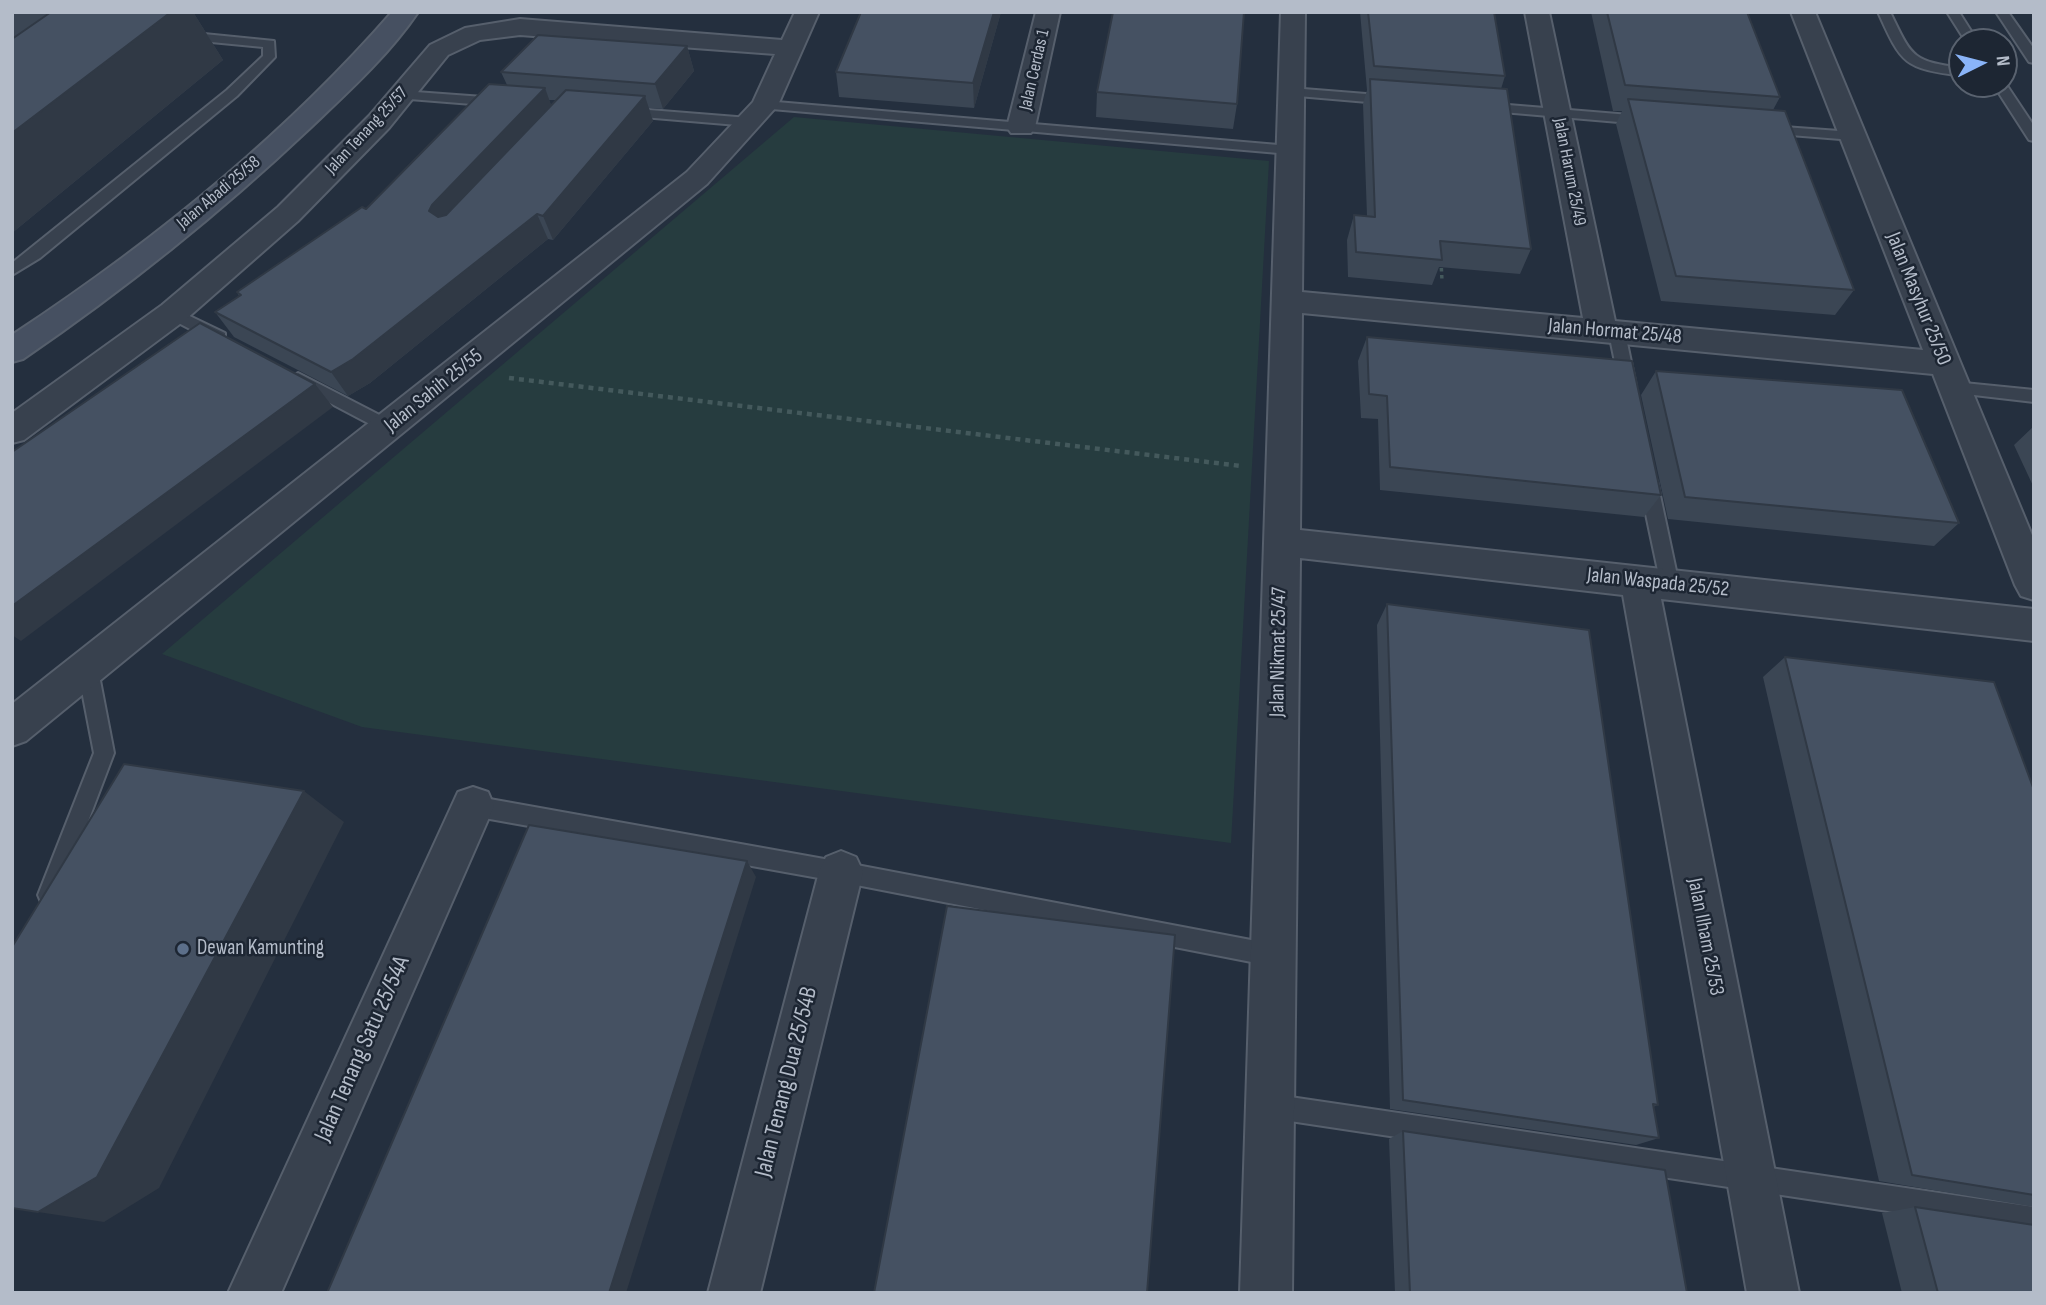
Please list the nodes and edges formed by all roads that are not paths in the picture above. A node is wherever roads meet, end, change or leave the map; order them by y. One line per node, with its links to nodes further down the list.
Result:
1 (406, 12): 35 (street, Jalan Abadi 25/58)
2 (807, 12): 12 (street, Jalan Sahih 25/55)
3 (1048, 12): 25 (street, Jalan Cerdas 1)
4 (1293, 12): 15 (street, Jalan Nikmat 25/47)
5 (1537, 12): 22 (street, Jalan Harum 25/49)
6 (1803, 12): 27 (street, Jalan Masyhur 25/50)
7 (1884, 12): 14 (lane)
8 (1953, 12): 10 (lane)
9 (2003, 12): 13 (lane)
10 (1963, 28)
11 (167, 34): 30 (lane)
12 (793, 48): 16 (street, Jalan Tenang 25/57); 23 (street, Jalan Sahih 25/55)
13 (2034, 59)
14 (1948, 70)
15 (1291, 92): 18 (lane); 29 (street, Jalan Nikmat 25/47)
16 (402, 95): 19 (lane); 32 (street, Jalan Tenang 25/57)
17 (2009, 98): 28 (lane)
18 (1406, 101)
19 (506, 103)
20 (1474, 106): 22 (lane)
21 (612, 111): 23 (lane)
22 (1557, 113): 24 (lane); 33 (street, Jalan Harum 25/49)
23 (757, 114): 25 (lane); 40 (street, Jalan Sahih 25/55)
24 (1662, 121)
25 (1021, 127): 29 (lane)
26 (1757, 129): 27 (lane)
27 (1853, 136): 37 (street, Jalan Masyhur 25/50)
28 (2034, 136)
29 (1290, 150): 31 (street, Jalan Nikmat 25/47)
30 (12, 270)
31 (1286, 302): 33 (street, Jalan Hormat 25/48); 43 (street, Jalan Nikmat 25/47)
32 (173, 313): 34 (lane); 41 (street, Jalan Tenang 25/57)
33 (1609, 332): 37 (street, Jalan Hormat 25/48); 39 (lane)
34 (233, 345)
35 (12, 351)
36 (281, 370): 40 (lane)
37 (1949, 376): 38 (lane); 45 (street, Jalan Masyhur 25/50)
38 (2034, 396)
39 (1631, 399)
40 (389, 427): 47 (street, Jalan Sahih 25/55)
41 (12, 431)
42 (1645, 466): 44 (lane)
43 (1281, 542): 44 (street, Jalan Waspada 25/52); 52 (street, Jalan Nikmat 25/47)
44 (1654, 583): 46 (street, Jalan Waspada 25/52); 54 (street, Jalan Ilham 25/53)
45 (2034, 585)
46 (2034, 625)
47 (88, 670): 48 (street, Jalan Sahih 25/55); 51 (lane)
48 (12, 728)
49 (473, 806): 50 (lane); 56 (street, Jalan Tenang Satu 25/54A)
50 (841, 872): 52 (lane); 57 (street, Jalan Tenang Dua 25/54B)
51 (41, 916)
52 (1272, 955): 53 (street, Jalan Nikmat 25/47)
53 (1269, 1106): 54 (lane); 58 (street, Jalan Nikmat 25/47)
54 (1751, 1178): 55 (lane); 59 (street, Jalan Ilham 25/53)
55 (2034, 1220)
56 (254, 1293)
57 (734, 1293)
58 (1266, 1293)
59 (1773, 1293)

